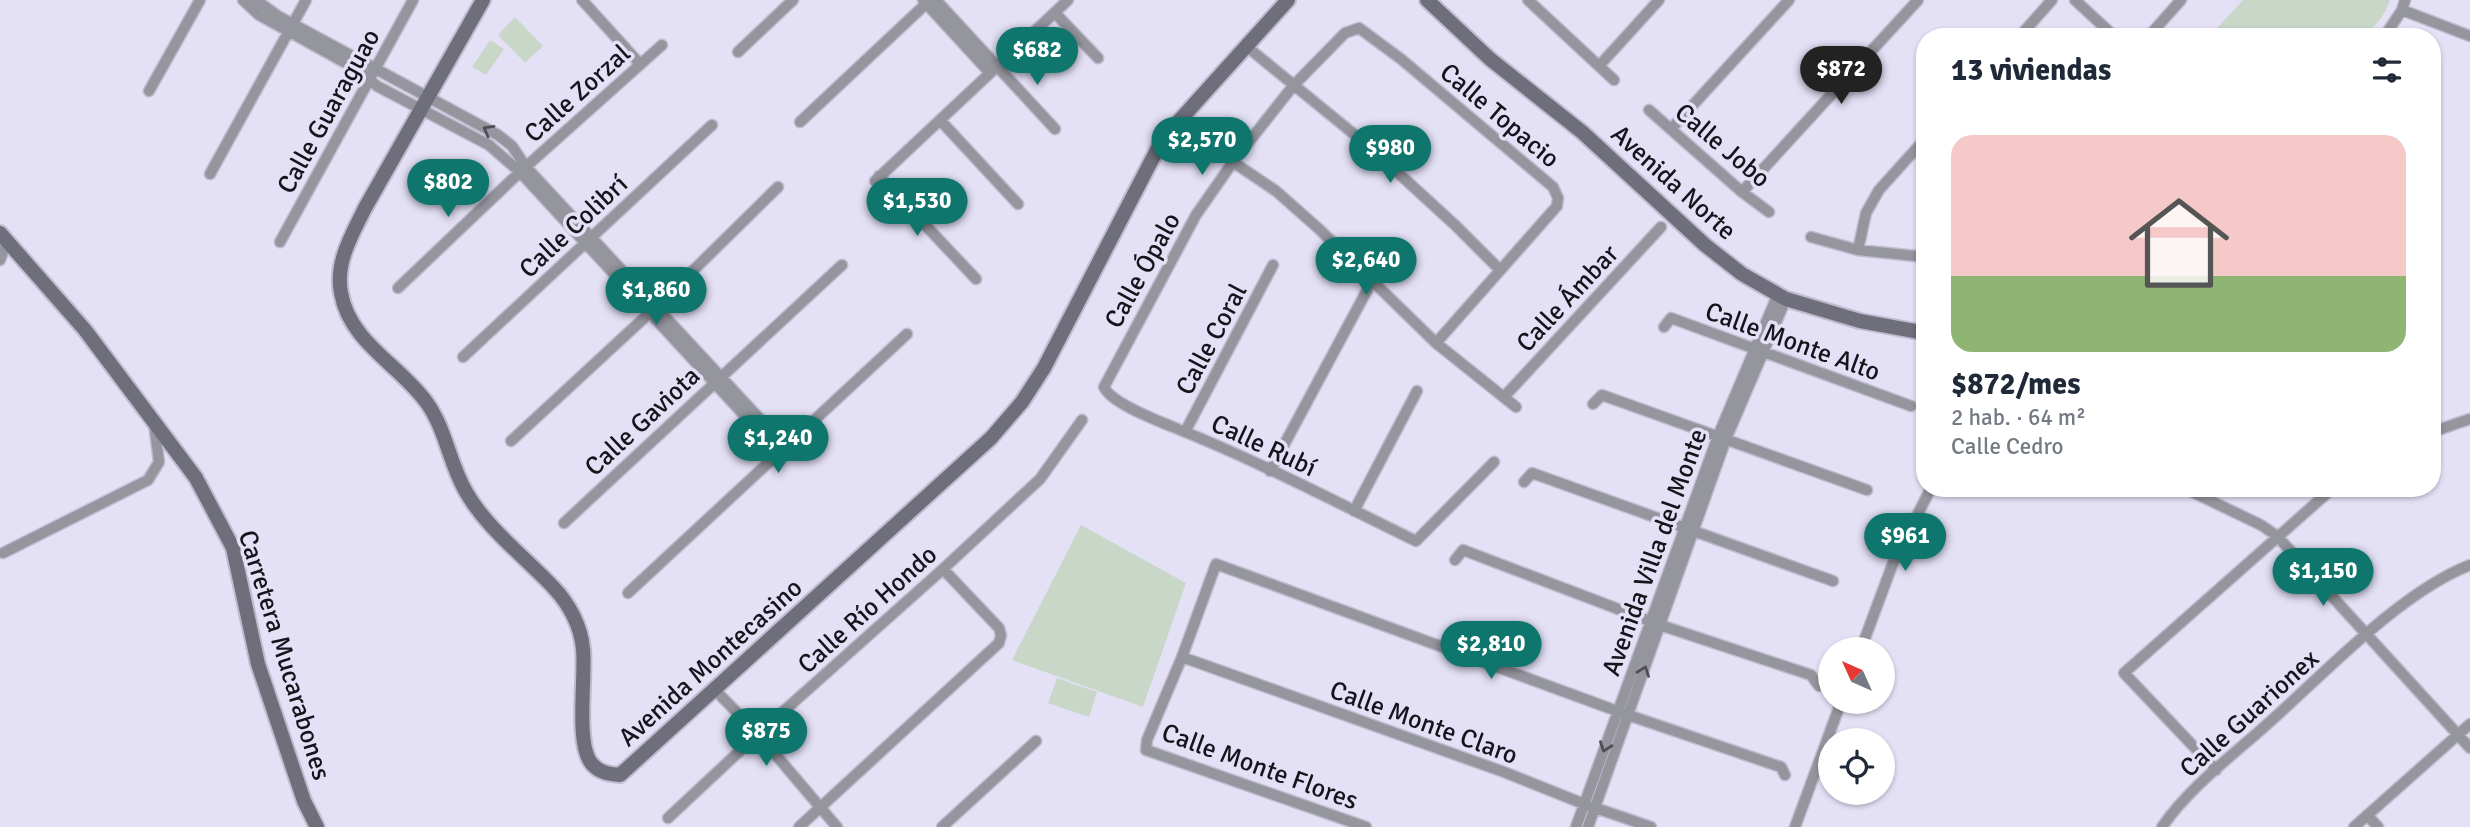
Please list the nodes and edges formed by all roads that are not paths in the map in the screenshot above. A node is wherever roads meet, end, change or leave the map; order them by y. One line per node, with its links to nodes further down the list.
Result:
1 (200, 0): 40 (street)
2 (243, 0): 22 (street)
3 (256, 0): 22 (street)
4 (306, 0): 22 (street)
5 (413, 0): 35 (street, Calle Guaraguao)
6 (483, 0): 41 (street, Avenida Montecasino)
7 (582, 0): 33 (street)
8 (793, 0): 31 (street)
9 (1068, 0): 21 (street)
10 (1288, 0): 30 (street, Avenida Montecasino)
11 (1427, 0): 70 (street, Avenida Norte)
12 (1528, 0): 34 (street)
13 (1659, 0): 34 (street)
14 (1789, 0): 47 (street)
15 (1918, 0): 53 (street)
16 (2052, 0): 24 (street)
17 (2075, 0): 25 (street)
18 (2181, 0): 26 (street)
19 (929, 1): 36 (street); 44 (street)
20 (2404, 5): 27 (street); 28 (street)
21 (1055, 12): 32 (street); 36 (street)
22 (290, 28): 35 (street); 37 (street); 51 (street)
23 (1359, 28): 39 (street, Calle Ópalo); 66 (street, Calle Topacio)
24 (2027, 28)
25 (2105, 28)
26 (2156, 28)
27 (2390, 28)
28 (2470, 36)
29 (662, 45): 33 (street, Calle Zorzal)
30 (1246, 46): 39 (street); 115 (street, Avenida Montecasino)
31 (738, 52)
32 (1098, 58)
33 (640, 64): 50 (street, Calle Zorzal)
34 (1599, 66): 38 (street)
35 (375, 69): 37 (street, Calle Guaraguao); 41 (street)
36 (994, 69): 43 (street); 46 (street)
37 (369, 80): 41 (street); 60 (street, Calle Guaraguao)
38 (1614, 80)
39 (1293, 86): 49 (street, Calle Ópalo); 66 (street)
40 (149, 91)
41 (425, 104): 50 (street); 115 (street, Avenida Montecasino)
42 (1649, 110): 47 (street, Calle Jobo)
43 (940, 120): 54 (street); 67 (street)
44 (800, 122)
45 (712, 125): 59 (street, Calle Colibrí)
46 (1055, 129)
47 (1671, 129): 53 (street, Calle Jobo)
48 (1916, 149): 61 (street)
49 (1233, 162): 68 (street); 79 (street, Calle Ópalo)
50 (523, 169): 59 (street); 69 (street, Calle Zorzal)
51 (211, 174)
52 (778, 187): 71 (street)
53 (1742, 192): 55 (street, Calle Jobo)
54 (1018, 204)
55 (1769, 212)
56 (1661, 227): 81 (street, Calle Ámbar)
57 (4, 237): 63 (street); 85 (street, Carretera Mucarabones)
58 (1811, 237): 61 (street)
59 (588, 240): 71 (street); 77 (street, Calle Colibrí)
60 (280, 242)
61 (1858, 250): 62 (street)
62 (1916, 256)
63 (0, 260)
64 (842, 265): 78 (street, Calle Gaviota)
65 (1273, 265): 89 (street, Calle Coral)
66 (1500, 271): 75 (street, Calle Topacio)
67 (976, 279)
68 (1372, 281): 75 (street); 94 (street)
69 (398, 288)
70 (1782, 296): 73 (street, Avenida Norte); 76 (street, Avenida Villa del Monte)
71 (653, 310): 78 (street); 91 (street)
72 (1664, 327): 76 (street, Calle Monte Alto)
73 (1916, 331)
74 (907, 334): 92 (street)
75 (1436, 343): 81 (street)
76 (1758, 350): 83 (street, Calle Monte Alto); 90 (street, Avenida Villa del Monte)
77 (463, 357)
78 (718, 380): 92 (street); 101 (street, Calle Gaviota)
79 (1106, 381): 89 (street, Calle Rubí)
80 (1417, 391): 100 (street)
81 (1504, 397): 84 (street)
82 (1593, 404): 90 (street)
83 (1911, 406)
84 (1516, 407)
85 (154, 419): 104 (street); 129 (street, Carretera Mucarabones)
86 (2470, 419): 88 (street)
87 (1082, 420): 107 (street, Calle Río Hondo)
88 (2441, 429)
89 (1185, 432): 94 (street, Calle Rubí)
90 (1722, 438): 96 (street); 102 (street, Avenida Villa del Monte)
91 (511, 442)
92 (782, 450): 109 (street)
93 (1494, 462): 100 (street, Calle Rubí)
94 (1270, 471): 100 (street, Calle Rubí)
95 (1524, 482): 102 (street)
96 (1867, 490)
97 (1926, 497): 112 (street)
98 (2203, 497): 103 (street)
99 (2322, 497): 103 (street)
100 (1354, 511)
101 (564, 523)
102 (1689, 529): 108 (street); 110 (street, Avenida Villa del Monte)
103 (2277, 536): 111 (street); 123 (street)
104 (3, 553)
105 (1455, 560): 110 (street)
106 (2470, 565): 111 (street, Calle Guarionex)
107 (943, 569): 119 (street, Calle Río Hondo); 126 (street)
108 (1833, 581)
109 (628, 593)
110 (1655, 623): 114 (street); 116 (street, Avenida Villa del Monte)
111 (2368, 634): 120 (street); 123 (street, Calle Guarionex)
112 (1865, 637)
113 (1182, 657): 116 (street); 125 (street, Calle Monte Claro); 133 (street, Calle Monte Flores)
114 (1818, 685)
115 (715, 690): 119 (street)
116 (1623, 713): 124 (street); 125 (street, Avenida Villa del Monte)
117 (1837, 714): 137 (street)
118 (2470, 724): 120 (street)
119 (758, 734): 126 (street); 128 (street, Calle Río Hondo)
120 (2457, 734): 122 (street); 127 (street)
121 (1036, 741): 132 (street)
122 (2470, 748)
123 (2216, 770): 138 (street, Calle Guarionex)
124 (1785, 775)
125 (1589, 806): 134 (street, Avenida Villa del Monte); 135 (street, Avenida Villa del Monte); 136 (street, Calle Monte Claro)
126 (821, 808): 130 (street); 131 (street)
127 (2367, 815): 139 (street); 140 (street)
128 (668, 818)
129 (317, 827)
130 (799, 827)
131 (837, 827)
132 (942, 827)
133 (1366, 827)
134 (1576, 827)
135 (1588, 827)
136 (1651, 827)
137 (1795, 827)
138 (2162, 827)
139 (2354, 827)
140 (2378, 827)

